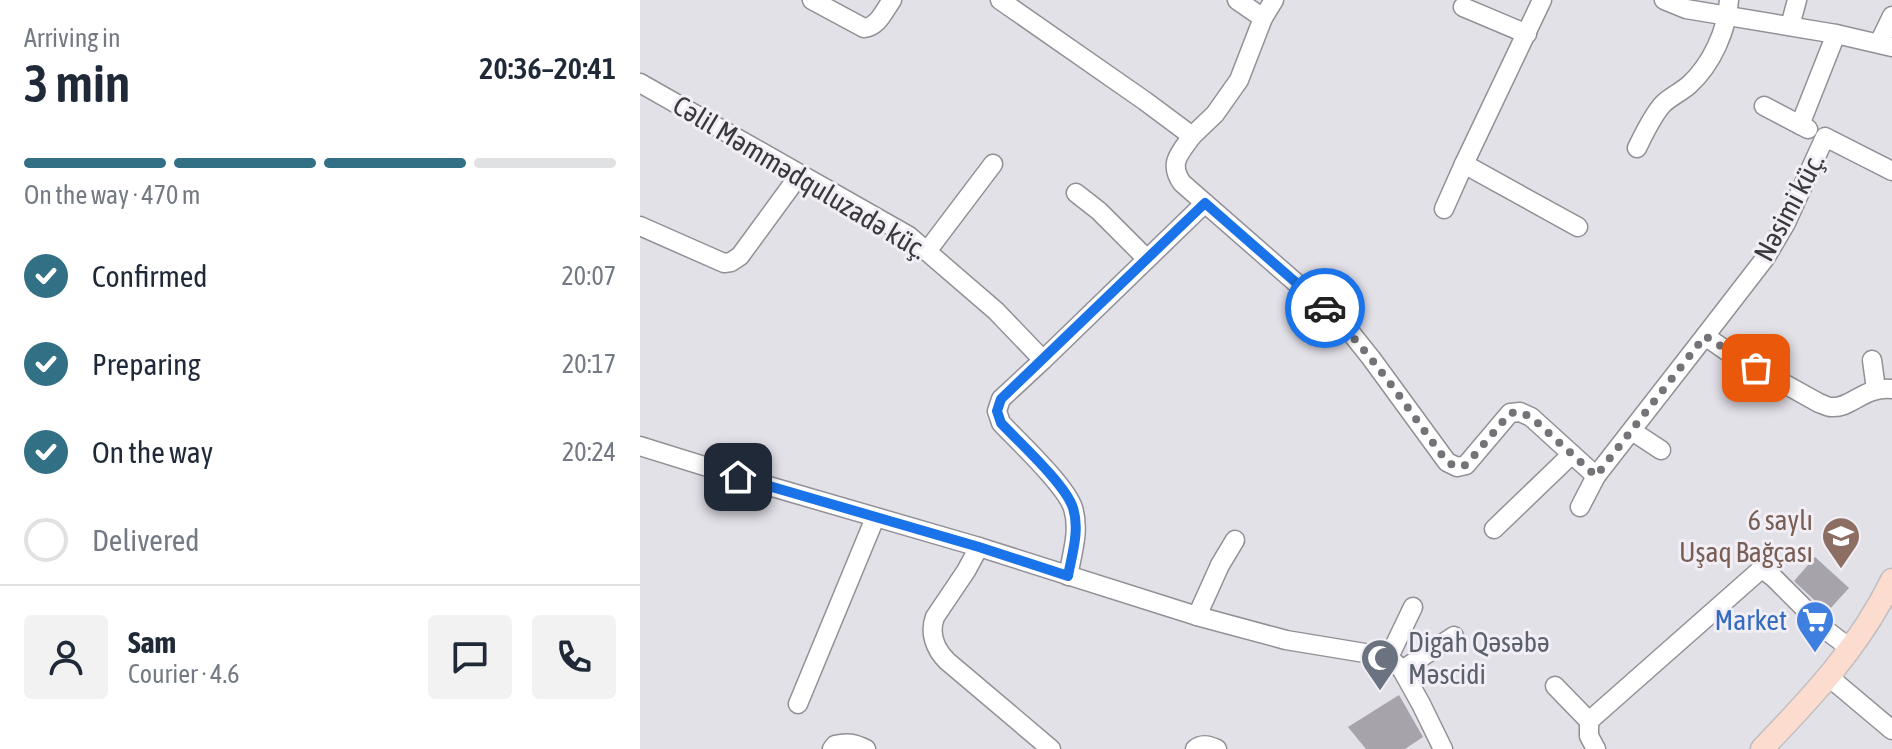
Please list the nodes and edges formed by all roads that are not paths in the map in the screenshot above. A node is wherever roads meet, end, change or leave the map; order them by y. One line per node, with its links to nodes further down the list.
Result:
1 (812, 0): 2 (street)
2 (892, 0)
3 (1000, 0): 20 (street)
4 (1237, 0): 12 (street)
5 (1274, 0): 12 (street)
6 (1542, 0): 14 (street)
7 (1664, 0): 10 (street)
8 (1797, 0): 13 (street)
9 (1463, 7): 14 (street)
10 (1728, 8): 13 (street); 22 (street)
11 (1892, 16): 16 (street)
12 (1263, 18): 20 (street)
13 (1790, 26): 15 (street)
14 (1527, 34): 24 (street)
15 (1836, 34): 16 (street); 19 (street)
16 (1885, 45)
17 (640, 83): 26 (street, Cəlil Məmmədquluzadə küç.)
18 (1764, 106): 19 (street)
19 (1800, 125): 21 (street)
20 (1192, 136): 28 (street)
21 (1825, 137): 25 (street, Nəsimi küç.); 34 (street, Nəsimi küç.)
22 (1637, 148)
23 (993, 164): 32 (street)
24 (1464, 164): 29 (street); 31 (street)
25 (1892, 171)
26 (800, 174): 30 (street); 32 (street, Cəlil Məmmədquluzadə küç.)
27 (1076, 193): 33 (street)
28 (1205, 203): 33 (street); 41 (street)
29 (1444, 209)
30 (640, 226)
31 (1578, 227)
32 (928, 250): 35 (street, Cəlil Məmmədquluzadə küç.)
33 (1147, 259): 35 (street)
34 (1705, 336): 37 (street); 38 (street, Nəsimi küç.)
35 (1043, 360): 48 (street)
36 (1872, 360): 37 (street)
37 (1884, 389)
38 (1632, 431): 40 (street); 42 (street, Nəsimi küç.)
39 (640, 446): 44 (street)
40 (1661, 450)
41 (1572, 454): 42 (street); 45 (street)
42 (1596, 476): 43 (street, Nəsimi küç.)
43 (1580, 507)
44 (875, 518): 47 (street); 57 (street)
45 (1494, 529)
46 (1235, 540): 51 (street)
47 (979, 547): 48 (street); 62 (street)
48 (1068, 576): 51 (street)
49 (1892, 580): 53 (main road)
50 (1413, 607): 54 (street)
51 (1197, 616): 54 (street)
52 (1454, 636): 54 (street)
53 (1851, 649): 55 (main road); 58 (street)
54 (1396, 664): 65 (street)
55 (1829, 677): 59 (street); 67 (main road)
56 (1555, 686): 58 (street)
57 (798, 704)
58 (1589, 721): 66 (street)
59 (1892, 730)
60 (832, 749): 61 (street)
61 (866, 749)
62 (1051, 749)
63 (1195, 749): 64 (street)
64 (1217, 749)
65 (1443, 749)
66 (1596, 749)
67 (1762, 749)

